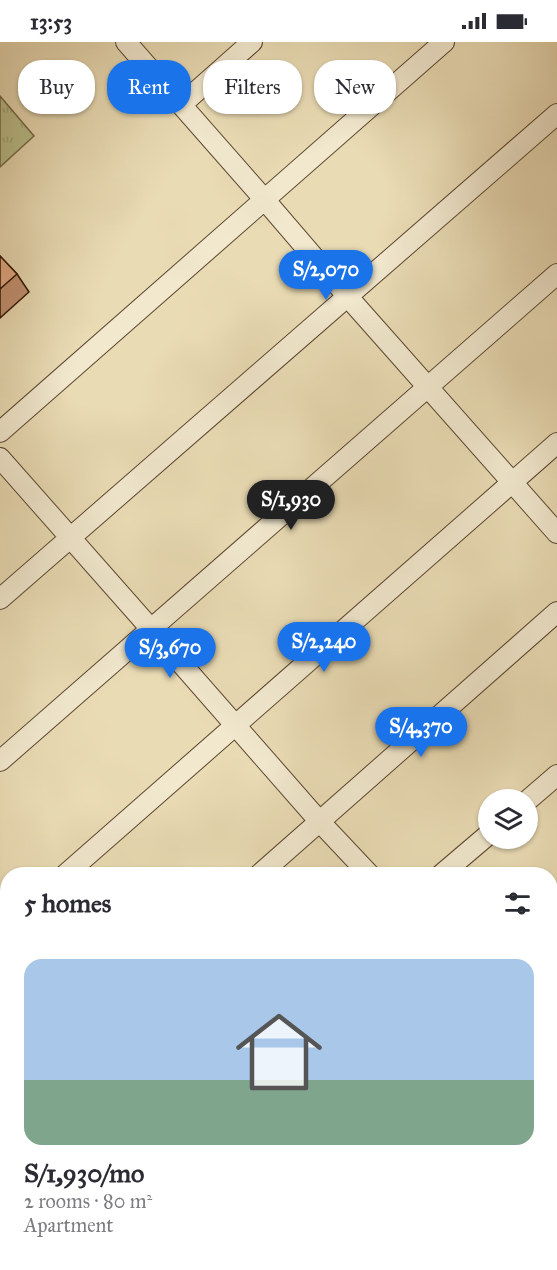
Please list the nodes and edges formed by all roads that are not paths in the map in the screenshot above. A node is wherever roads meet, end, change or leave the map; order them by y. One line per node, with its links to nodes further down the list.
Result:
1 (126, 42): 4 (street)
2 (252, 42): 5 (street)
3 (438, 44): 8 (street)
4 (142, 60)
5 (191, 96)
6 (189, 114): 8 (street)
7 (557, 114): 10 (street)
8 (264, 199): 10 (street); 12 (street)
9 (557, 274): 11 (street)
10 (348, 297): 11 (street); 17 (street)
11 (428, 386): 15 (street); 20 (street)
12 (0, 432)
13 (557, 443): 15 (street)
14 (0, 458): 17 (street)
15 (513, 482): 16 (street); 21 (street)
16 (557, 532)
17 (70, 537): 18 (street); 20 (street)
18 (0, 599)
19 (557, 612): 25 (street)
20 (151, 628): 21 (street); 22 (street)
21 (236, 726): 25 (street); 27 (street)
22 (0, 761)
23 (557, 775): 24 (street)
24 (538, 791)
25 (320, 822): 28 (street); 29 (street)
26 (478, 843): 30 (street)
27 (74, 867)
28 (268, 867)
29 (362, 867)
30 (450, 867)

